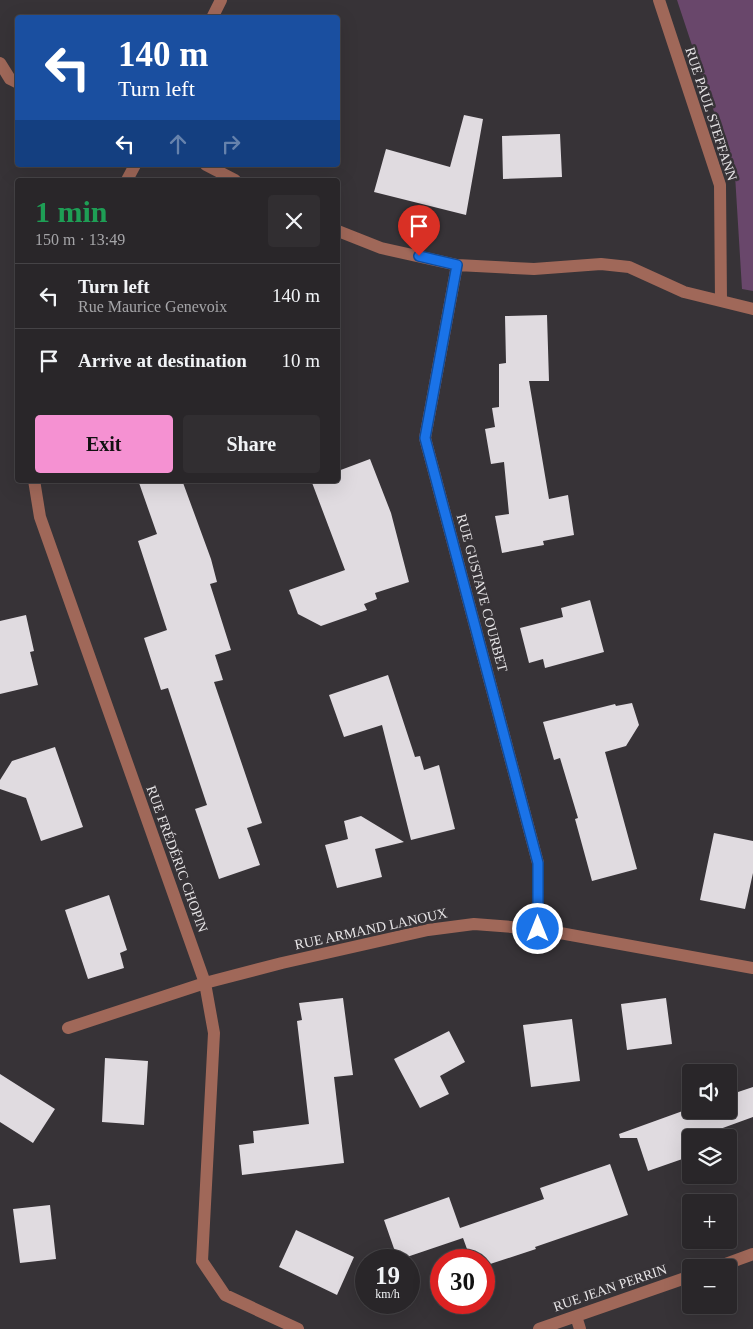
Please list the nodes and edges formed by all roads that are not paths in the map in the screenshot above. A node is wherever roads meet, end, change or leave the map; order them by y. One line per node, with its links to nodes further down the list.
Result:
1 (221, 0): 3 (street)
2 (659, 0): 10 (street, RUE PAUL STEFFANN)
3 (214, 15)
4 (0, 63): 5 (street)
5 (15, 82)
6 (210, 167): 7 (street)
7 (231, 178)
8 (340, 232): 9 (street)
9 (457, 265): 10 (street); 13 (street, RUE GUSTAVE COURBET)
10 (721, 300): 11 (street)
11 (753, 308)
12 (34, 483): 15 (street, RUE FRÉDÉRIC CHOPIN)
13 (538, 929): 14 (street, RUE ARMAND LANOUX); 15 (street, RUE ARMAND LANOUX)
14 (753, 968)
15 (205, 983): 16 (street, RUE ARMAND LANOUX); 21 (street, RUE FRÉDÉRIC CHOPIN)
16 (68, 1028)
17 (753, 1254): 18 (street)
18 (737, 1260)
19 (682, 1280): 20 (street, RUE JEAN PERRIN)
20 (578, 1323): 22 (street, RUE JEAN PERRIN)
21 (298, 1329)
22 (539, 1329)

